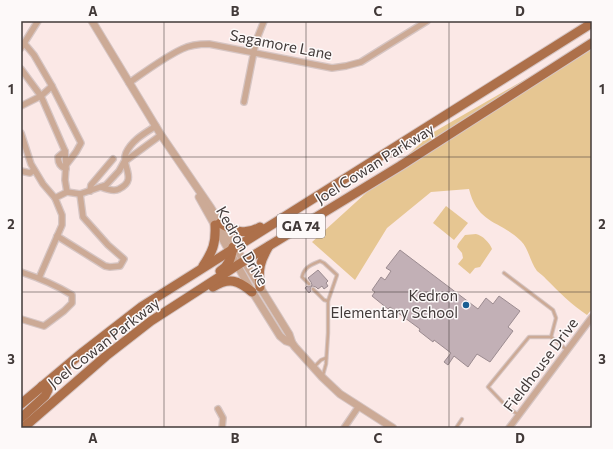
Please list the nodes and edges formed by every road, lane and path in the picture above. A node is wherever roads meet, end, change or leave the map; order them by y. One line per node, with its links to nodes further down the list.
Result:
1 (38, 21): 7 (street)
2 (92, 21): 10 (street, Kedron Drive)
3 (264, 21): 8 (street)
4 (426, 21): 8 (street, Sagamore Lane)
5 (592, 23): 27 (main road, Joel Cowan Parkway / GA 74)
6 (592, 43): 32 (main road, Joel Cowan Parkway / GA 74)
7 (22, 46): 11 (street)
8 (255, 52): 10 (street, Sagamore Lane); 13 (street)
9 (21, 69): 12 (street)
10 (129, 83): 15 (street, Kedron Drive)
11 (52, 86): 12 (street); 20 (street)
12 (41, 96): 14 (street); 20 (street)
13 (244, 102)
14 (21, 106)
15 (156, 126): 17 (street, Kedron Drive); 19 (street)
16 (21, 133): 21 (street)
17 (161, 135): 19 (street); 30 (street, Kedron Drive)
18 (113, 159): 24 (street)
19 (124, 162): 23 (street); 23 (street)
20 (66, 167): 25 (street)
21 (34, 170): 22 (street); 28 (street)
22 (21, 171)
23 (101, 186): 24 (street)
24 (90, 191): 26 (street)
25 (67, 192): 26 (street); 28 (street)
26 (80, 194): 31 (street)
27 (320, 194): 29 (main road, Joel Cowan Parkway / GA 74); 34 (main road)
28 (55, 198): 31 (street)
29 (310, 200): 30 (main road); 33 (main road, Joel Cowan Parkway / GA 74)
30 (217, 224): 33 (street, Kedron Drive); 35 (main road)
31 (57, 236): 38 (street)
32 (270, 245): 34 (main road, Joel Cowan Parkway / GA 74); 40 (main road)
33 (232, 250): 34 (street, Kedron Drive); 35 (main road, Joel Cowan Parkway / GA 74); 45 (main road)
34 (240, 263): 40 (street, Kedron Drive); 45 (main road, Joel Cowan Parkway / GA 74)
35 (200, 270): 51 (main road, Joel Cowan Parkway / GA 74)
36 (21, 272): 38 (street)
37 (504, 273): 46 (lane)
38 (39, 278): 44 (street)
39 (309, 284): 42 (lane)
40 (256, 289): 45 (main road); 49 (street, Kedron Drive)
41 (313, 289): 42 (lane)
42 (328, 301): 48 (lane)
43 (592, 317): 47 (street, Fieldhouse Drive)
44 (21, 319)
45 (151, 321): 58 (main road, Joel Cowan Parkway / GA 74)
46 (551, 337): 47 (lane); 55 (lane)
47 (567, 350): 55 (street, Fieldhouse Drive)
48 (326, 358): 49 (lane); 50 (lane)
49 (313, 368): 50 (street, Kedron Drive)
50 (322, 377): 53 (street, Kedron Drive)
51 (42, 386): 52 (main road, Joel Cowan Parkway / GA 74); 56 (main road)
52 (21, 404)
53 (359, 406): 60 (street); 61 (street, Kedron Drive)
54 (218, 409): 59 (street)
55 (520, 415): 63 (street, Fieldhouse Drive)
56 (21, 418)
57 (462, 419): 62 (lane)
58 (23, 428)
59 (222, 428)
60 (344, 428)
61 (393, 428)
62 (456, 428)
63 (509, 428)

